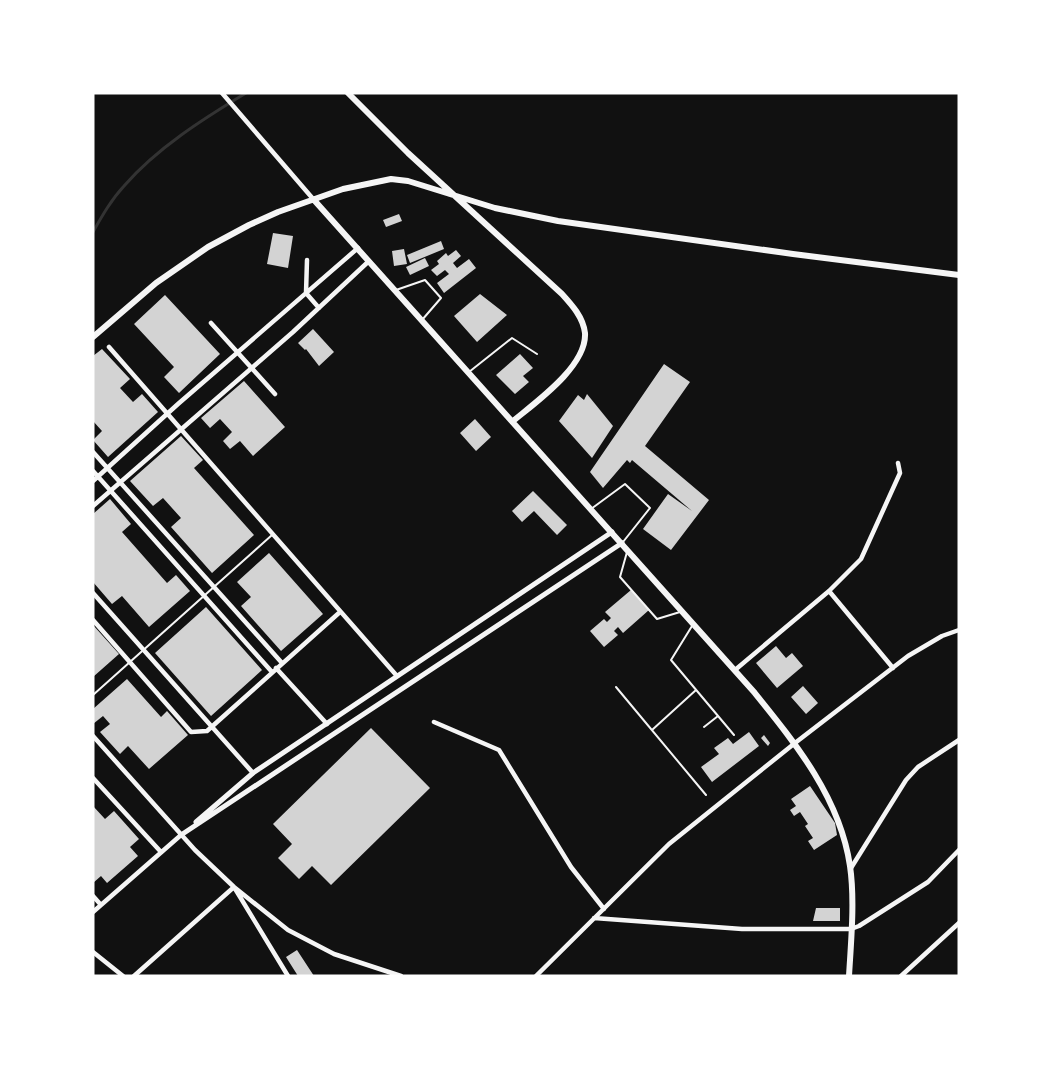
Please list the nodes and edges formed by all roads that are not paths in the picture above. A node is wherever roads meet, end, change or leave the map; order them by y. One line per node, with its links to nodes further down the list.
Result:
1 (222, 93): 3 (street)
2 (348, 93): 21 (main road)
3 (314, 200): 4 (main road); 7 (main road); 13 (main road)
4 (358, 248): 6 (main road); 9 (street)
5 (307, 260): 9 (street)
6 (369, 261): 8 (main road); 10 (street)
7 (959, 275)
8 (396, 290): 11 (main road); 11 (lane)
9 (306, 293): 10 (street); 15 (street)
10 (319, 308): 17 (street)
11 (422, 320): 18 (main road)
12 (211, 323): 15 (street)
13 (93, 337)
14 (109, 347): 20 (street)
15 (238, 352): 17 (street); 20 (street)
16 (537, 354): 18 (lane)
17 (252, 368): 19 (street); 22 (street)
18 (469, 372): 21 (main road)
19 (274, 394)
20 (167, 414): 22 (street); 25 (street)
21 (513, 421): 32 (main road)
22 (181, 430): 29 (street); 34 (street)
23 (93, 452): 25 (street)
24 (898, 463): 38 (street)
25 (108, 468): 27 (street); 29 (street)
26 (93, 471): 27 (street)
27 (98, 477): 28 (street); 30 (street)
28 (93, 481)
29 (120, 482): 30 (street); 37 (street)
30 (111, 491): 31 (street); 40 (street)
31 (93, 506)
32 (591, 509): 33 (main road); 35 (lane)
33 (612, 532): 35 (main road); 53 (street)
34 (273, 535): 37 (lane); 42 (street)
35 (622, 543): 36 (main road); 70 (street)
36 (628, 549): 41 (main road); 41 (lane)
37 (214, 587): 40 (lane); 48 (street)
38 (829, 591): 50 (street); 51 (street)
39 (93, 593): 46 (street)
40 (204, 596): 46 (lane); 52 (street)
41 (683, 611): 44 (main road)
42 (340, 612): 48 (street); 53 (street)
43 (93, 620): 47 (street)
44 (693, 623): 51 (main road); 55 (lane)
45 (959, 630): 50 (street)
46 (143, 650): 47 (lane); 60 (street)
47 (130, 662): 56 (lane); 60 (street)
48 (282, 663): 49 (street)
49 (276, 668): 52 (street); 59 (street)
50 (893, 668): 66 (street)
51 (735, 670): 66 (main road)
52 (272, 672): 60 (street)
53 (397, 676): 59 (street)
54 (616, 687): 62 (lane)
55 (696, 690): 57 (lane); 62 (lane)
56 (93, 695)
57 (718, 716): 61 (lane); 63 (lane)
58 (434, 722): 77 (street)
59 (327, 723): 67 (street)
60 (211, 727): 67 (street)
61 (704, 727)
62 (652, 730): 69 (lane)
63 (734, 735)
64 (93, 736): 70 (street)
65 (959, 740): 73 (street)
66 (795, 743): 73 (main road); 77 (street)
67 (252, 773): 70 (street)
68 (93, 778): 72 (street)
69 (706, 795)
70 (181, 835): 72 (street); 74 (street)
71 (959, 850): 81 (street)
72 (161, 852): 76 (street)
73 (851, 868): 81 (main road)
74 (234, 887): 84 (street); 85 (street); 86 (street)
75 (93, 896): 76 (street)
76 (101, 905): 78 (street)
77 (604, 909): 79 (street)
78 (93, 912)
79 (594, 918): 81 (street); 87 (street)
80 (958, 926): 89 (street)
81 (851, 929): 88 (main road)
82 (93, 952): 83 (street)
83 (123, 976)
84 (134, 976)
85 (288, 976)
86 (401, 976)
87 (536, 976)
88 (849, 976)
89 (901, 976)

